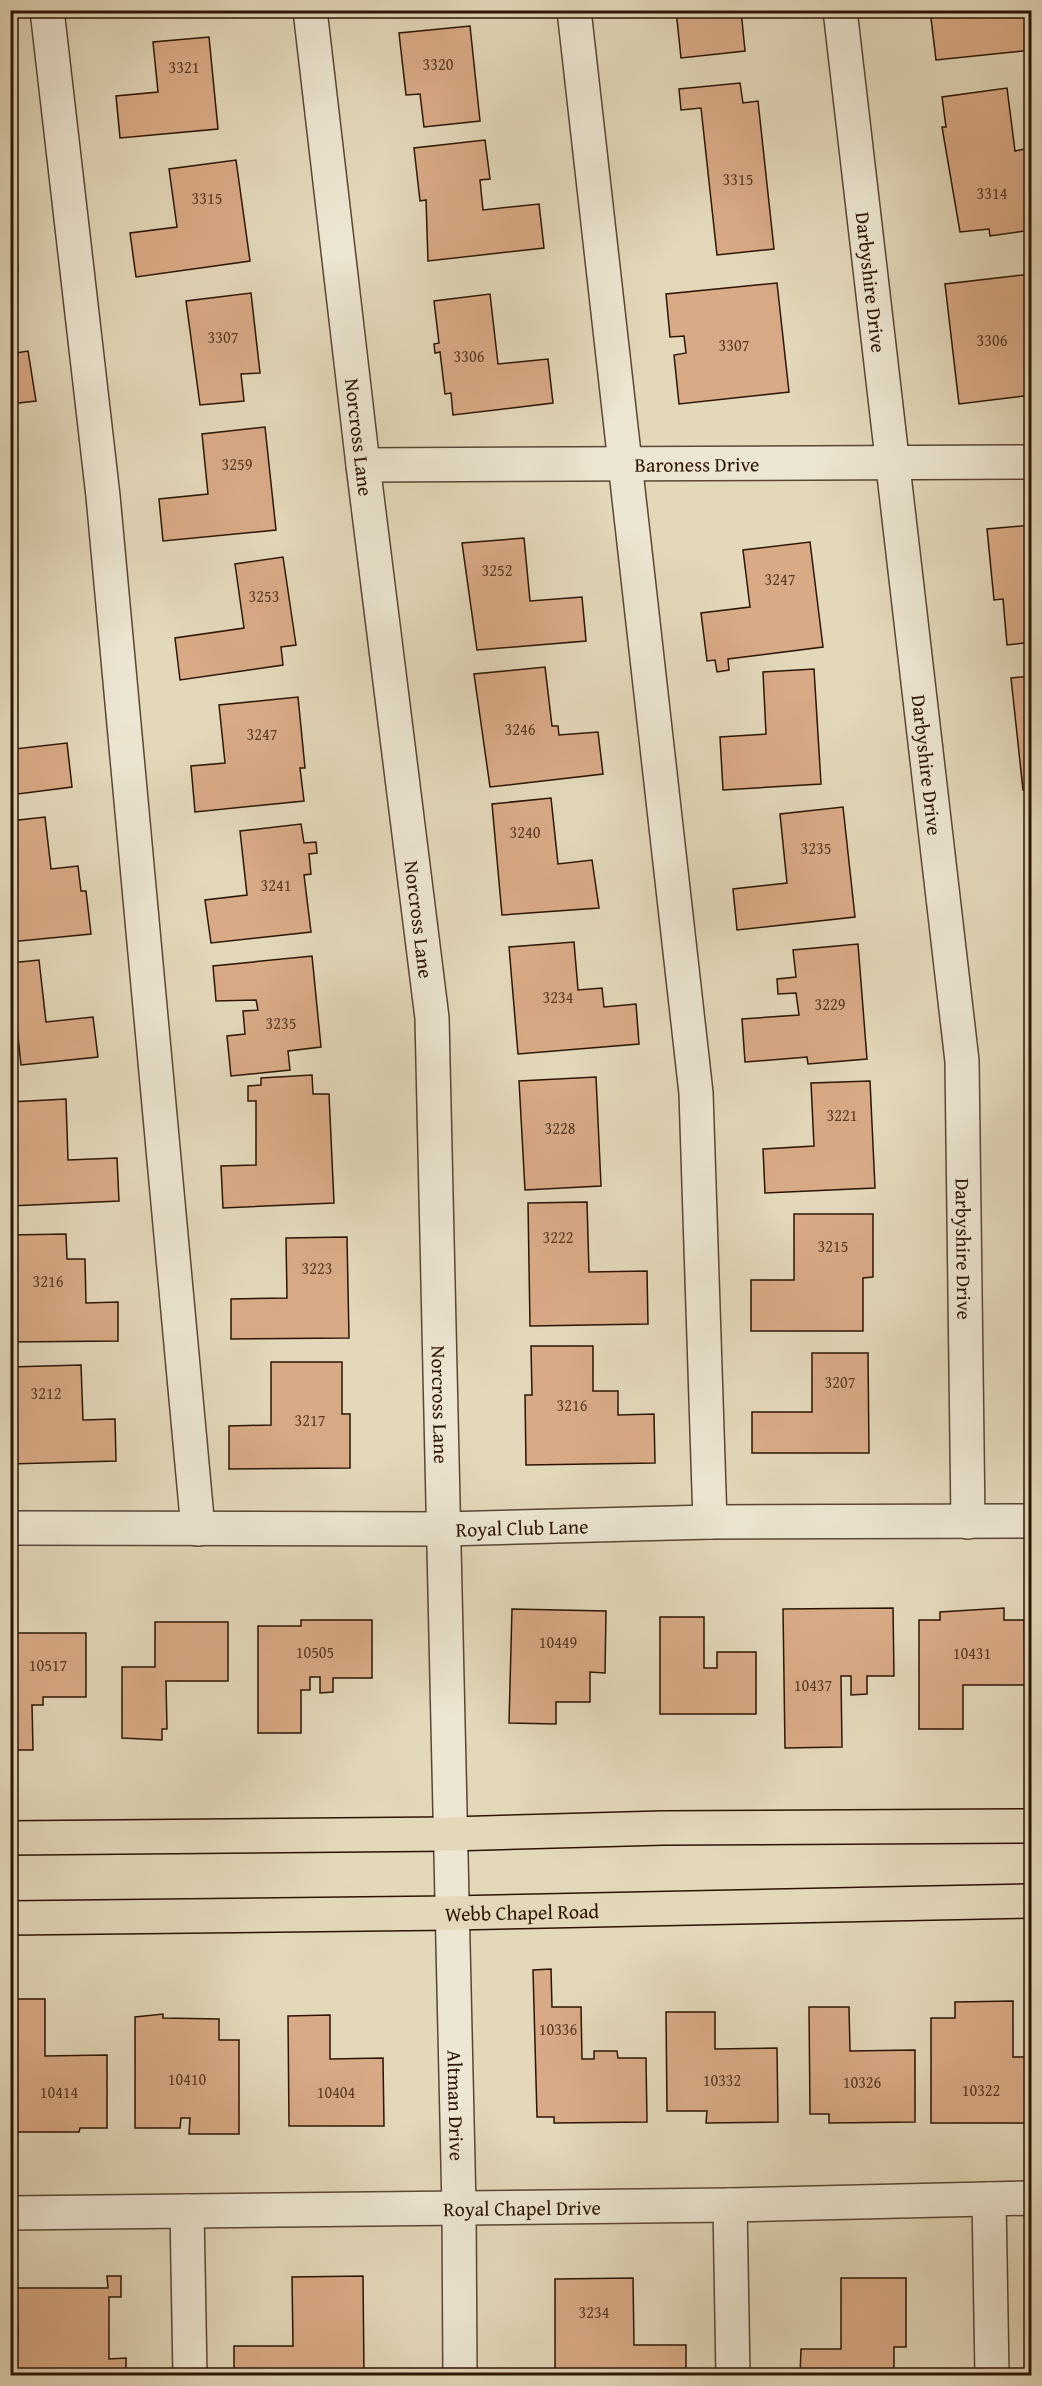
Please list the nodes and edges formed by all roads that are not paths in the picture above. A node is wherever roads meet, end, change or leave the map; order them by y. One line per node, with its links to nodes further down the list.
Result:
1 (47, 10): 13 (street)
2 (310, 10): 7 (street, Norcross Lane)
3 (573, 10): 8 (street)
4 (840, 10): 6 (street, Darbyshire Drive)
5 (1032, 462): 6 (street, Baroness Drive)
6 (894, 464): 8 (street, Baroness Drive); 11 (street, Darbyshire Drive)
7 (363, 465): 8 (street, Baroness Drive); 14 (street, Norcross Lane)
8 (626, 465): 10 (street)
9 (1032, 1521): 11 (street, Royal Club Lane)
10 (710, 1522): 11 (street, Royal Club Lane); 14 (street, Royal Club Lane)
11 (968, 1522)
12 (10, 1528): 13 (street, Royal Club Lane)
13 (198, 1528): 14 (street, Royal Club Lane)
14 (444, 1529): 16 (street, Norcross Lane)
15 (1032, 1826): 16 (main road)
16 (450, 1834): 17 (main road); 19 (street, Altman Drive)
17 (10, 1838)
18 (1032, 1901): 19 (main road, Webb Chapel Road)
19 (452, 1913): 20 (main road, Webb Chapel Road); 24 (street, Altman Drive)
20 (10, 1918)
21 (1032, 2198): 22 (street, Royal Chapel Drive)
22 (989, 2199): 23 (street, Royal Chapel Drive); 30 (street)
23 (730, 2205): 24 (street, Royal Chapel Drive); 29 (street)
24 (459, 2208): 25 (street, Royal Chapel Drive); 28 (street, Altman Drive)
25 (187, 2211): 26 (street, Royal Chapel Drive); 27 (street)
26 (10, 2213)
27 (190, 2376)
28 (460, 2376)
29 (733, 2376)
30 (992, 2376)

